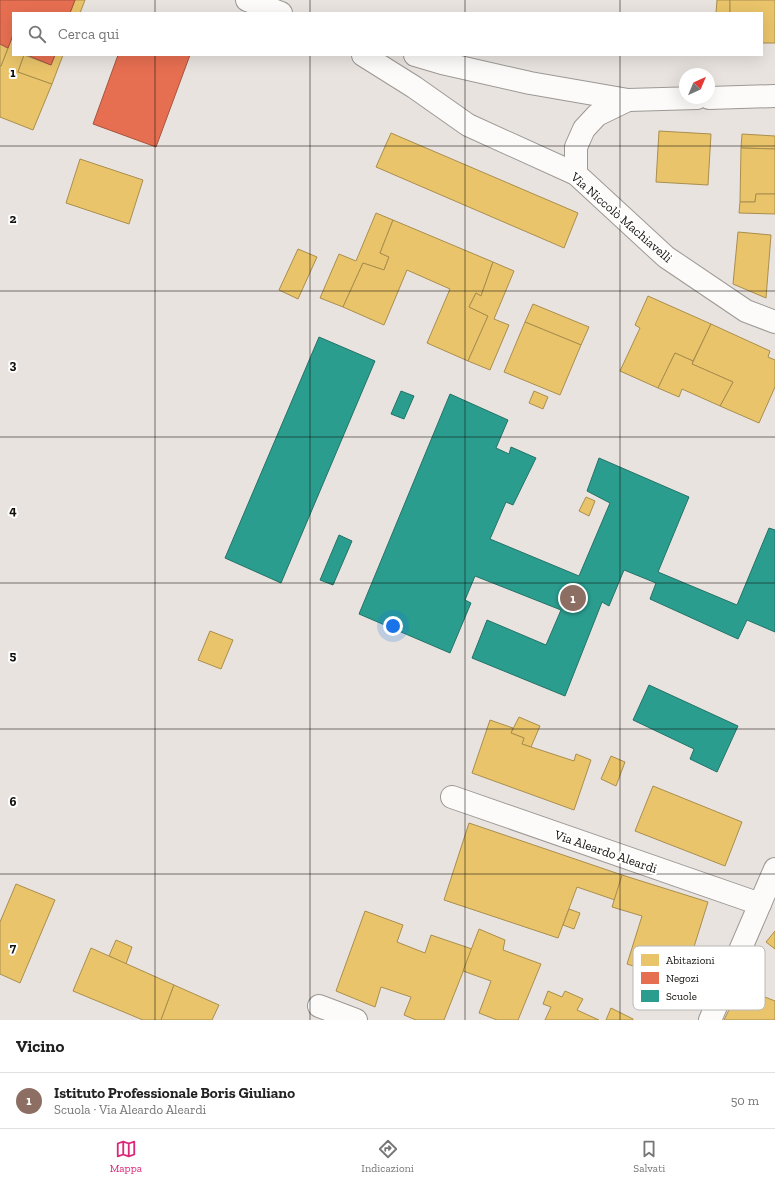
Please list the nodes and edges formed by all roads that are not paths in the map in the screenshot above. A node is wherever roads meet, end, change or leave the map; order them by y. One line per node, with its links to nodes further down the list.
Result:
1 (247, 0): 2 (main road)
2 (278, 12)
3 (365, 56): 6 (main road, Via Niccolò Machiavelli)
4 (418, 56): 5 (main road)
5 (442, 63): 6 (main road); 10 (main road)
6 (414, 87): 11 (main road, Via Niccolò Machiavelli)
7 (775, 96): 8 (main road)
8 (715, 98)
9 (679, 99): 10 (main road)
10 (628, 100): 11 (main road)
11 (576, 174): 12 (main road, Via Niccolò Machiavelli)
12 (775, 322)
13 (452, 797): 15 (main road, Via Aleardo Aleardi)
14 (775, 869): 15 (main road)
15 (760, 904): 16 (main road)
16 (742, 946)
17 (319, 1006): 19 (main road)
18 (714, 1010): 20 (main road)
19 (356, 1020)
20 (710, 1020)

